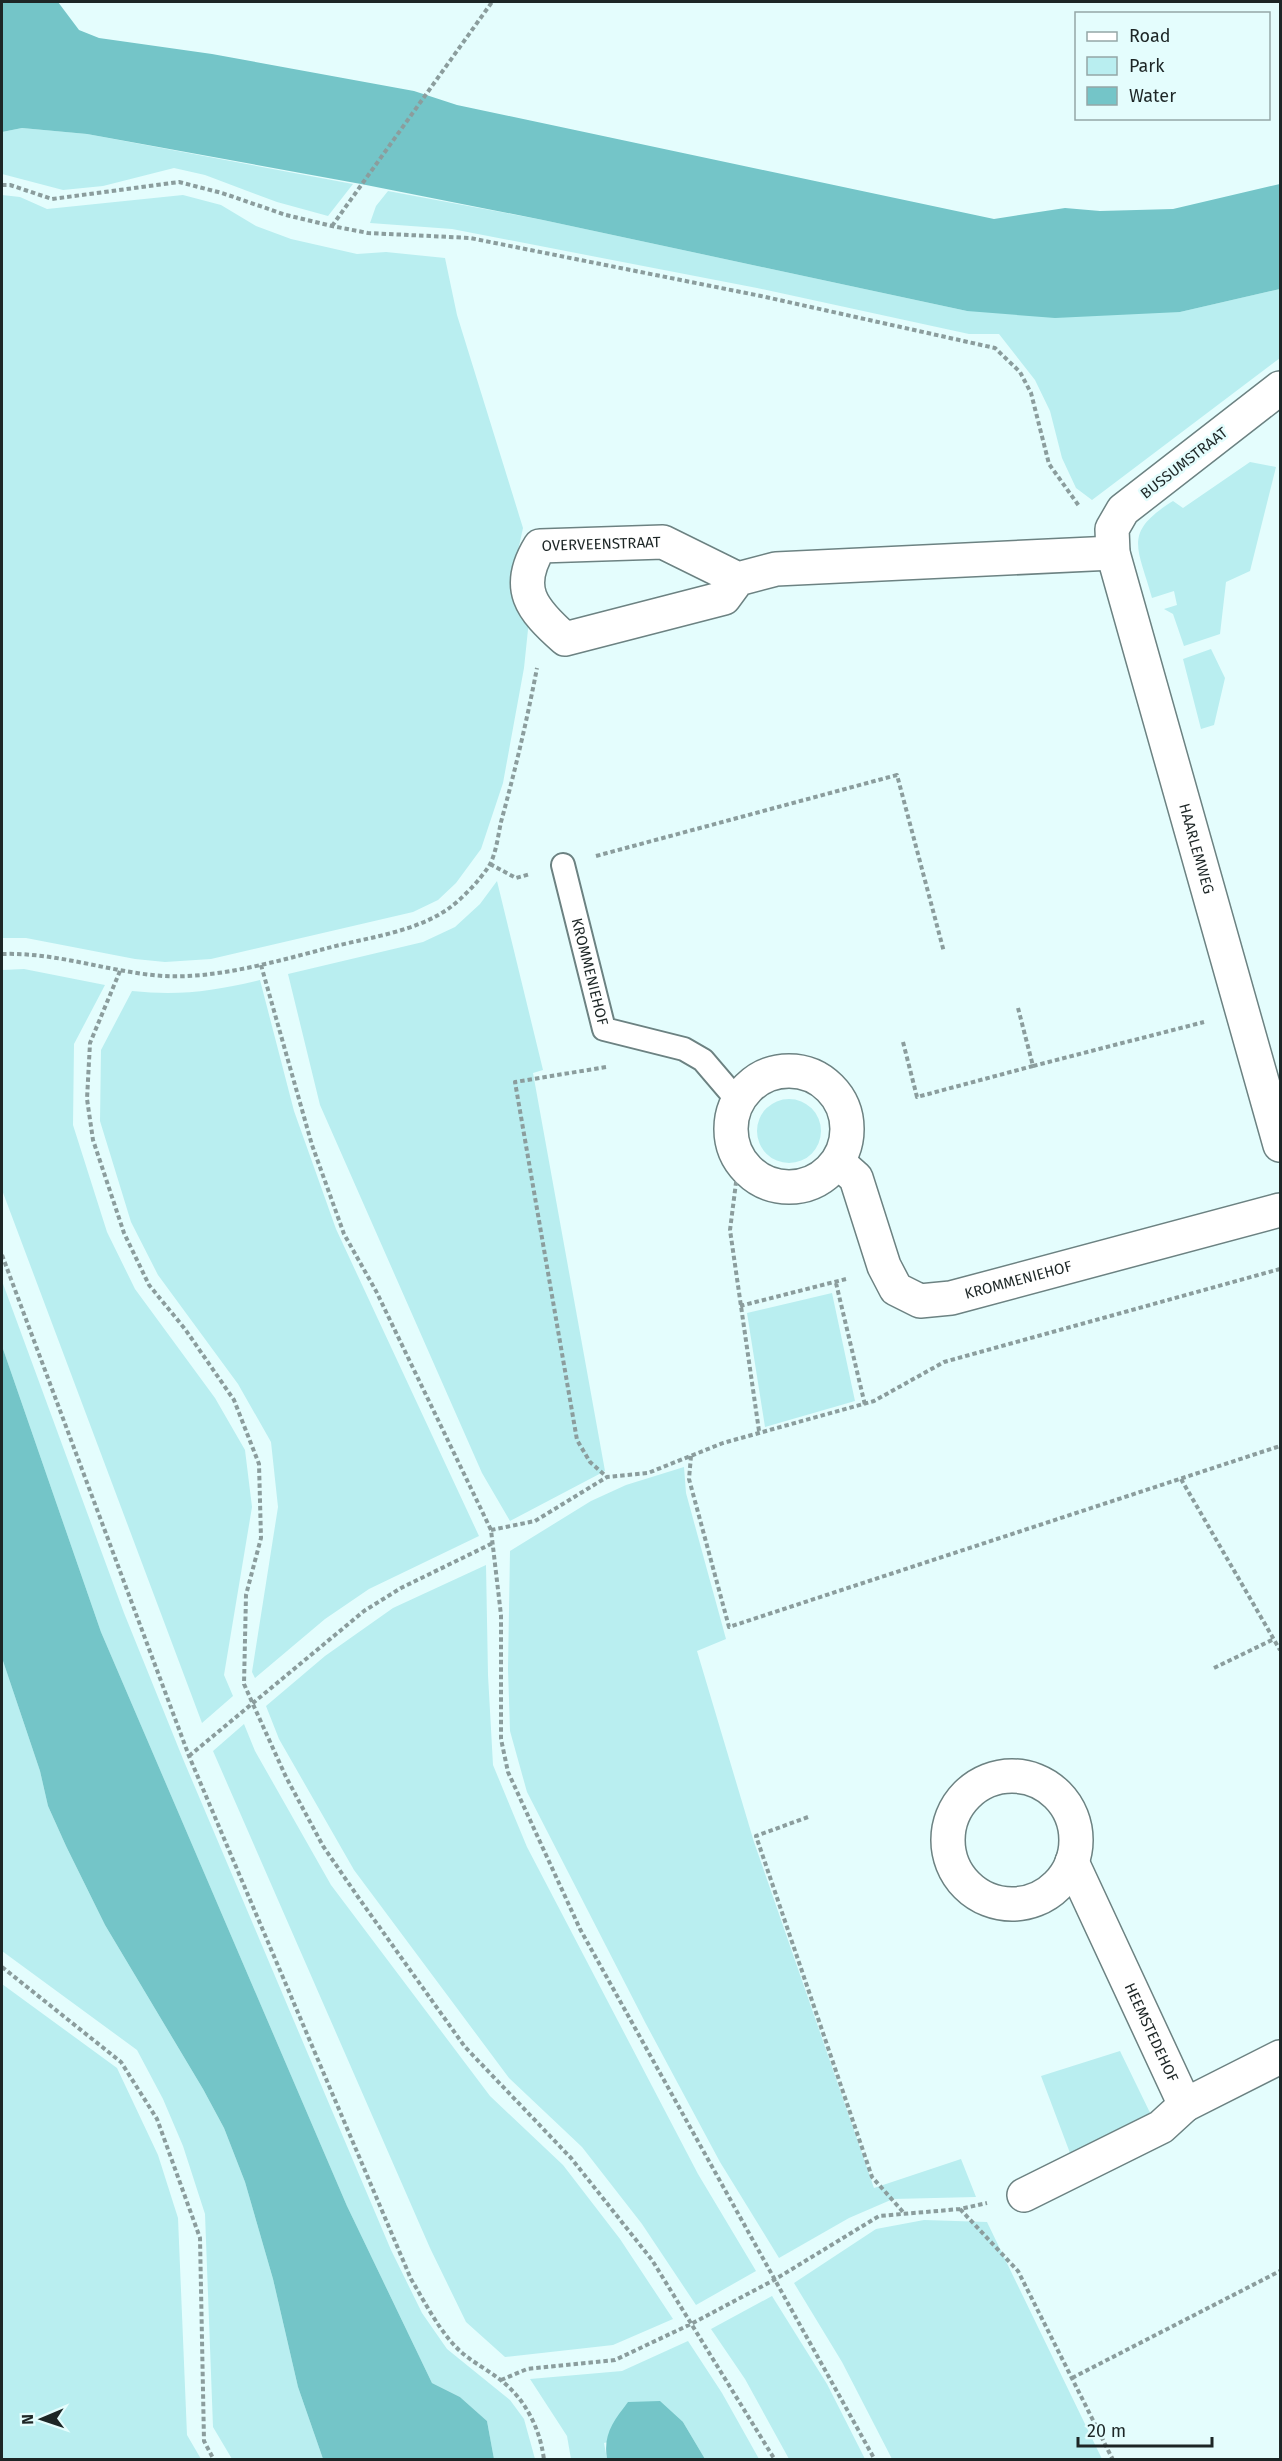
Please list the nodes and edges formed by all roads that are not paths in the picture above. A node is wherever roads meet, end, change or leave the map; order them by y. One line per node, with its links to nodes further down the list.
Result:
1 (1281, 388): 2 (street, BUSSUMSTRAAT)
2 (1113, 553): 3 (street); 6 (street, HAARLEMWEG)
3 (738, 579): 3 (street, OVERVEENSTRAAT)
4 (563, 865): 5 (lane, KROMMENIEHOF)
5 (738, 1101): 7 (street); 7 (street)
6 (1281, 1145)
7 (838, 1162): 8 (street, KROMMENIEHOF)
8 (1281, 1210)
9 (1072, 1862): 11 (street, HEEMSTEDEHOF)
10 (1281, 2056): 11 (street)
11 (1185, 2105): 12 (street)
12 (1024, 2195)

